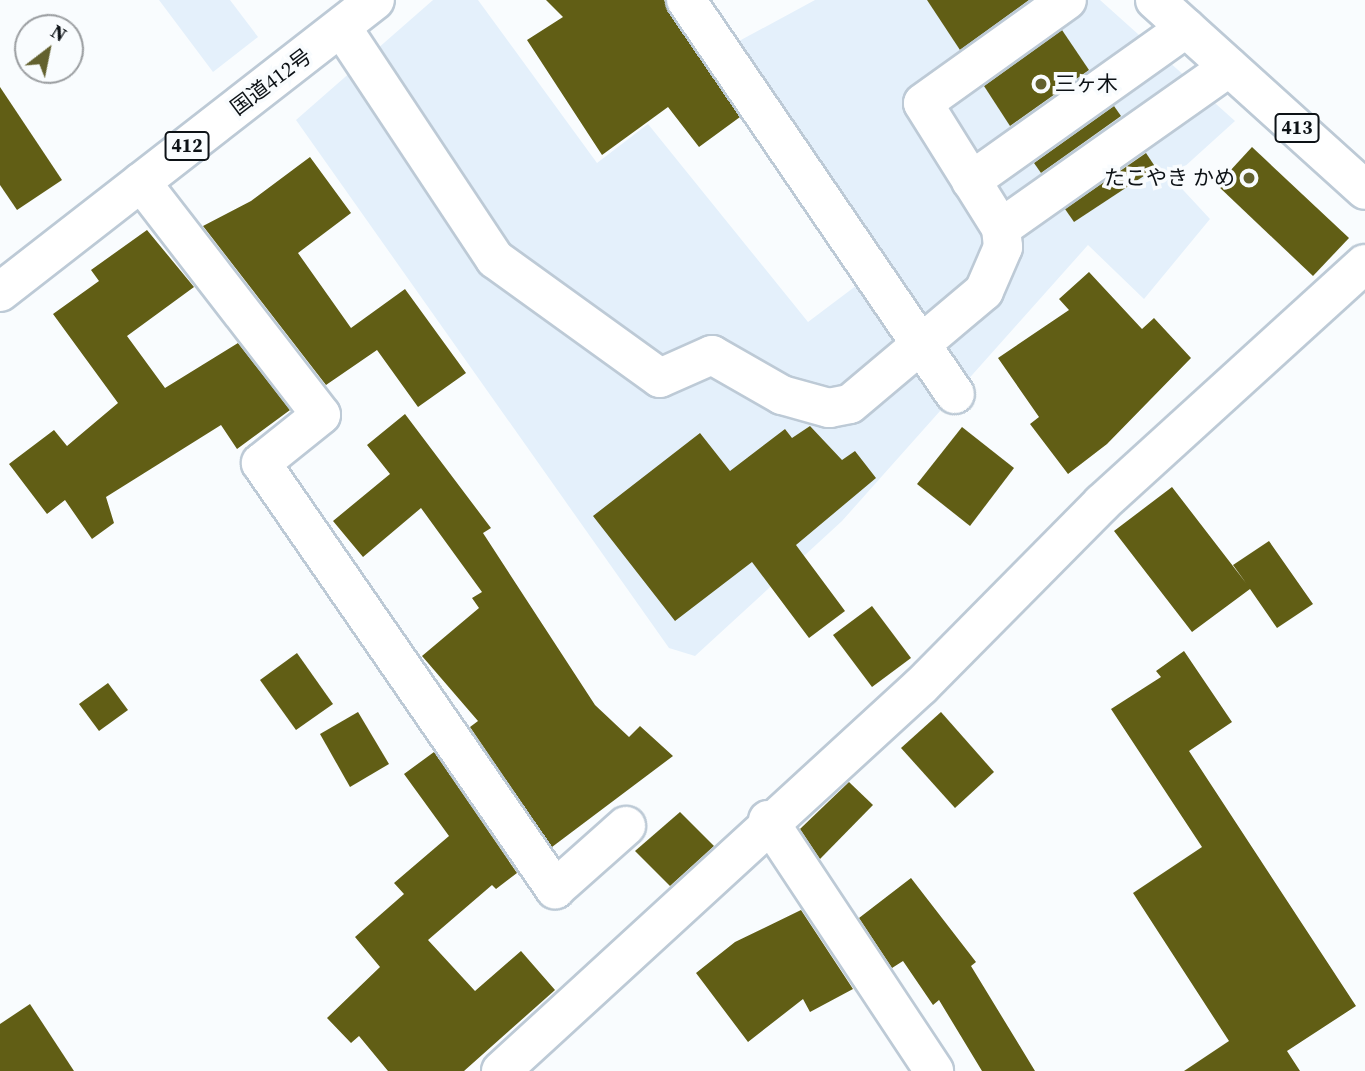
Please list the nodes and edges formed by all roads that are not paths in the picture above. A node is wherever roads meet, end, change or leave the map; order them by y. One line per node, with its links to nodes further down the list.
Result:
1 (374, 0): 5 (main road, 国道412号 / 412)
2 (686, 0): 14 (main road)
3 (1067, 0): 8 (main road)
4 (1155, 0): 6 (main road, 413)
5 (342, 28): 9 (main road, 国道412号 / 412); 14 (main road)
6 (1186, 28): 7 (main road, 413); 8 (main road)
7 (1229, 67): 10 (main road, 413); 11 (main road)
8 (971, 181): 11 (main road)
9 (141, 182): 13 (main road, 国道412号 / 412); 17 (main road)
10 (1365, 190)
11 (1001, 228): 14 (main road)
12 (1365, 264): 16 (main road)
13 (0, 292)
14 (921, 345): 15 (main road)
15 (955, 394)
16 (768, 820): 18 (main road); 19 (main road)
17 (626, 827)
18 (501, 1071)
19 (934, 1071)

